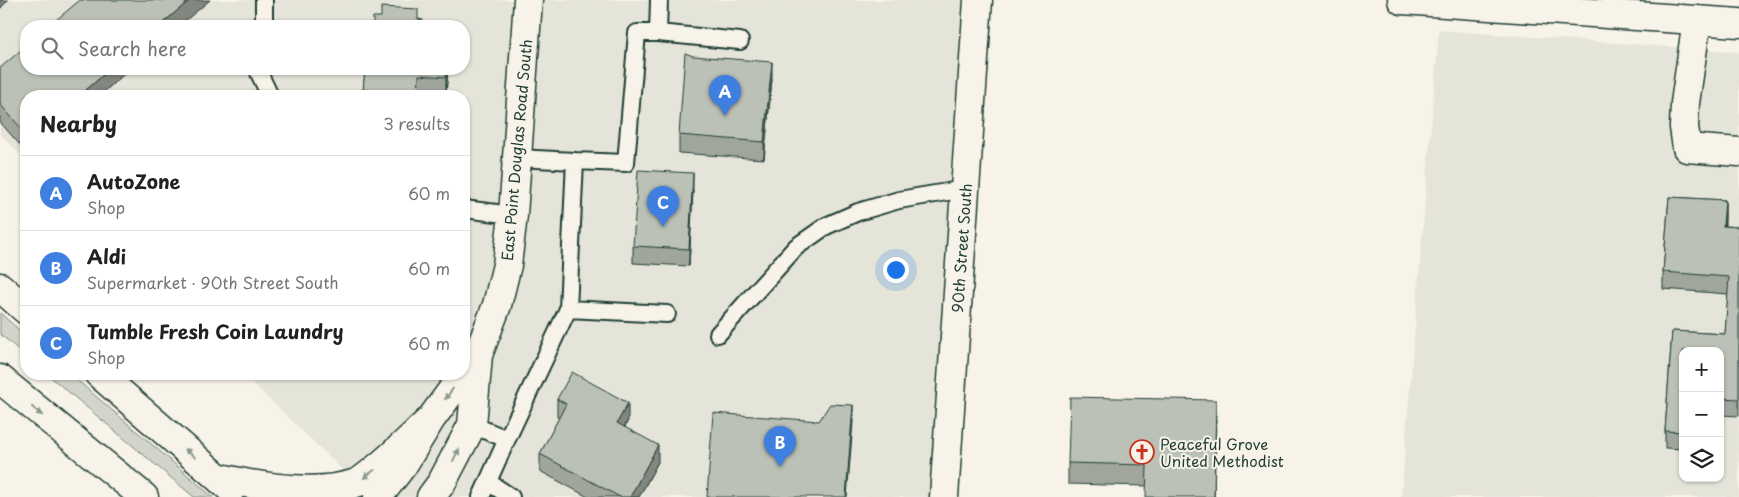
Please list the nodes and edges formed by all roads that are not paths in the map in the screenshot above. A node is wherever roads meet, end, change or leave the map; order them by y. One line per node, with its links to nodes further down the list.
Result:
1 (264, 0): 6 (lane)
2 (528, 0): 14 (street, East Point Douglas Road South)
3 (659, 0): 9 (lane)
4 (978, 0): 16 (street, 90th Street South)
5 (1402, 0): 7 (street)
6 (264, 20)
7 (1697, 20): 8 (street); 13 (street)
8 (1739, 23)
9 (658, 33): 10 (lane); 15 (lane)
10 (740, 41)
11 (260, 75): 12 (lane)
12 (267, 90)
13 (1739, 152)
14 (517, 158): 15 (lane); 18 (street, East Point Douglas Road South)
15 (576, 161): 21 (lane)
16 (965, 189): 23 (lane); 40 (street, 90th Street South)
17 (470, 210): 18 (lane)
18 (513, 215): 24 (street, East Point Douglas Road South)
19 (0, 287): 20 (street)
20 (20, 305)
21 (568, 309): 22 (lane); 31 (lane)
22 (667, 314)
23 (718, 334)
24 (478, 355): 25 (street, East Point Douglas Road South, one-way to 25); 30 (street, East Point Douglas Road South)
25 (470, 366)
26 (0, 379): 34 (street, one-way to 34)
27 (106, 380): 32 (street, one-way to 27)
28 (460, 380): 29 (street, East Point Douglas Road South, one-way to 29)
29 (431, 419): 32 (street, one-way to 32); 36 (street, East Point Douglas Road South)
30 (472, 425): 31 (lane); 37 (street, East Point Douglas Road South, one-way to 30)
31 (508, 440): 33 (lane)
32 (217, 477): 35 (street)
33 (488, 482): 38 (lane); 39 (lane)
34 (144, 497)
35 (240, 497)
36 (378, 497)
37 (431, 497)
38 (480, 497)
39 (511, 497)
40 (944, 497)

